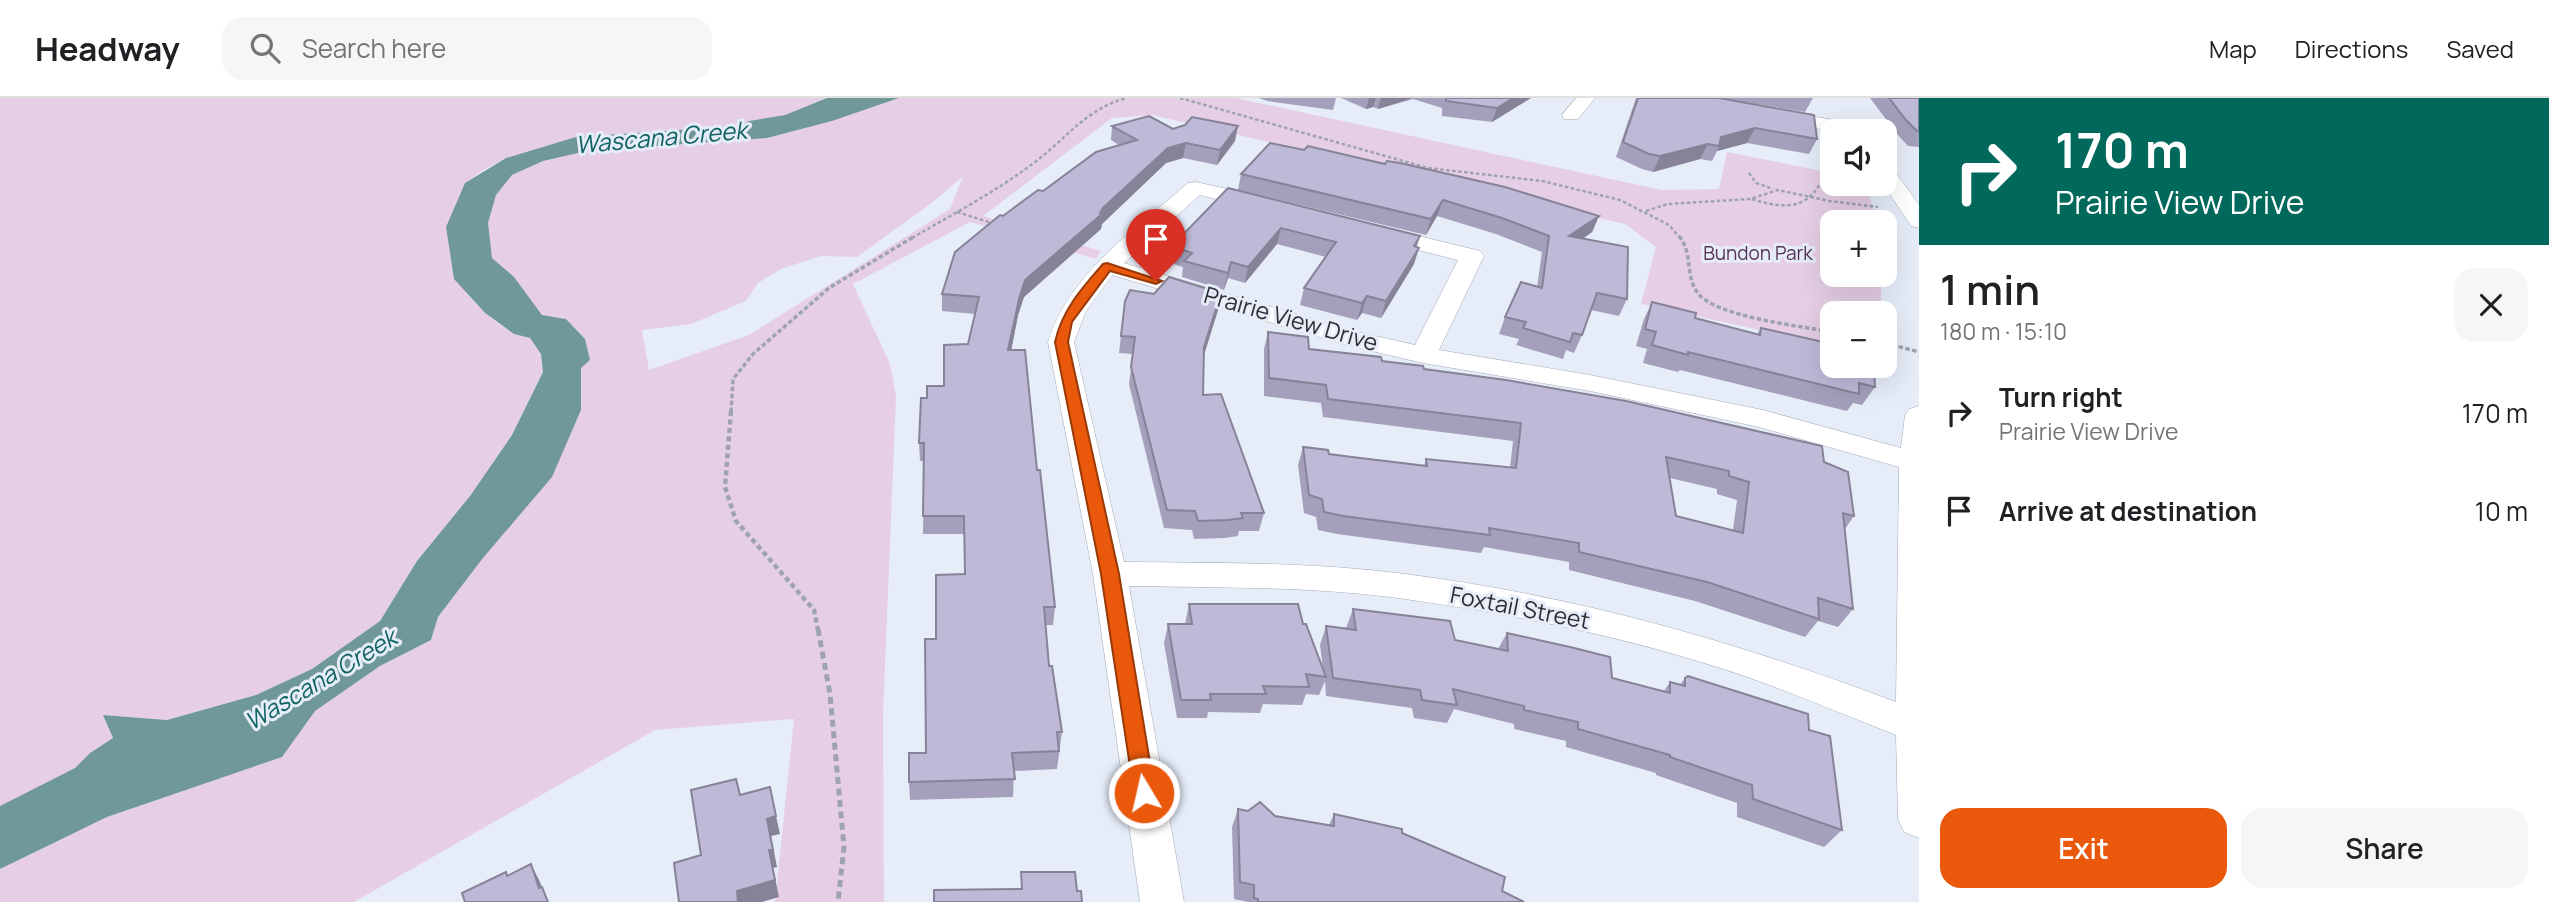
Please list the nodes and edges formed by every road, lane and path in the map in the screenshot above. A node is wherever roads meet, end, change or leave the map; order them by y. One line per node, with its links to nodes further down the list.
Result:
1 (1126, 98): 17 (path)
2 (1180, 98): 16 (path)
3 (1586, 98): 6 (street)
4 (1837, 108): 7 (street)
5 (1759, 114): 8 (street)
6 (1571, 115)
7 (1845, 119)
8 (1820, 124)
9 (1749, 173): 12 (path)
10 (1819, 185): 13 (path)
11 (1897, 188): 18 (street)
12 (1778, 190): 13 (path); 14 (path)
13 (1810, 196): 14 (path); 18 (path)
14 (1750, 199): 16 (path)
15 (1288, 211): 21 (street)
16 (1645, 211): 22 (path)
17 (956, 212): 19 (path); 31 (path)
18 (1916, 216)
19 (995, 224)
20 (1354, 227): 25 (street)
21 (1107, 266): 25 (street, Prairie View Drive); 28 (street)
22 (1820, 330)
23 (1897, 346): 24 (path)
24 (1919, 352)
25 (1423, 355): 27 (street, Prairie View Drive)
26 (1919, 415): 27 (street)
27 (1917, 462): 29 (street)
28 (1110, 574): 29 (street, Foxtail Street); 32 (street)
29 (1917, 726): 30 (street)
30 (1919, 819)
31 (838, 902)
32 (1162, 902)

